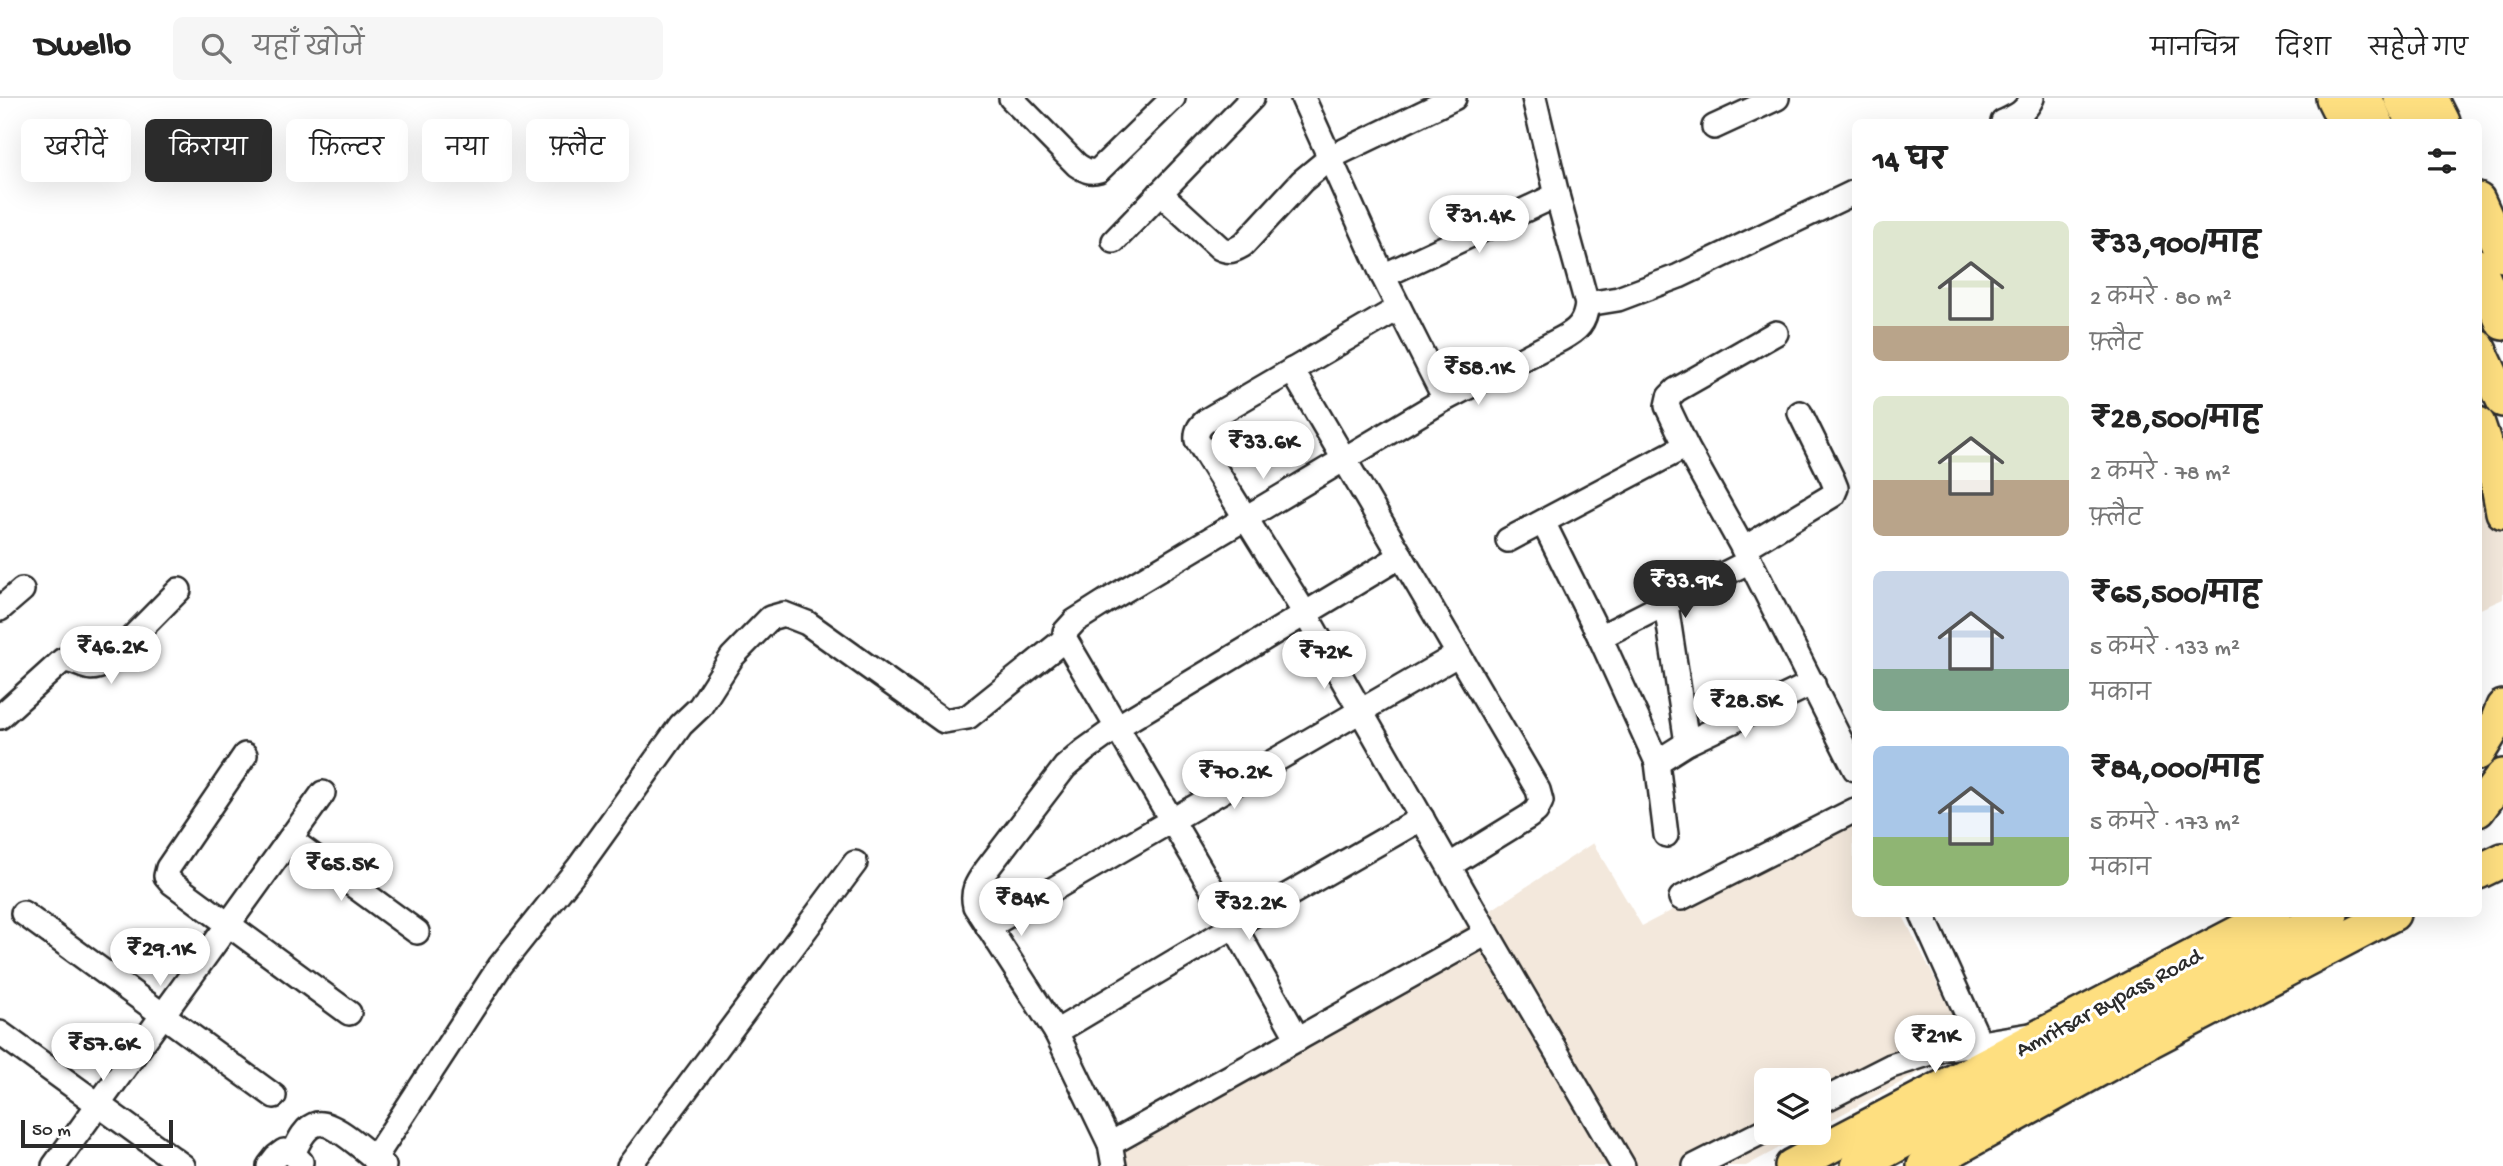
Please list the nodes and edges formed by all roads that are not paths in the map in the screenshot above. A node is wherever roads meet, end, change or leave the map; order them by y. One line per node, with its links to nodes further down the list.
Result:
1 (1011, 98): 2 (street)
2 (1173, 98)
3 (1252, 98): 21 (street)
4 (1303, 98): 20 (street)
5 (1454, 98): 13 (street)
6 (1534, 98): 23 (street)
7 (1777, 98): 19 (street)
8 (2032, 98): 14 (street)
9 (2333, 98): 15 (highway)
10 (2365, 98): 16 (highway)
11 (2402, 98): 17 (highway)
12 (2431, 98): 18 (highway)
13 (1429, 103): 20 (street)
14 (2009, 119)
15 (2344, 119)
16 (2375, 119)
17 (2412, 119)
18 (2442, 119)
19 (1713, 127)
20 (1331, 157): 21 (street); 28 (street)
21 (1160, 193): 26 (street)
22 (1852, 193): 29 (street)
23 (1557, 195): 28 (street); 29 (street)
24 (2482, 207): 25 (highway)
25 (2500, 239)
26 (1114, 242)
27 (2482, 275): 31 (highway)
28 (1383, 276): 30 (street)
29 (1587, 304): 35 (street)
30 (1399, 309): 34 (street); 35 (street)
31 (2503, 323)
32 (1776, 333): 41 (street)
33 (2482, 355): 36 (highway)
34 (1292, 370): 42 (street); 44 (street)
35 (1445, 400): 42 (street)
36 (2503, 400)
37 (2503, 409): 39 (highway)
38 (1800, 413): 47 (street)
39 (2482, 417)
40 (2482, 436): 43 (highway)
41 (1686, 446): 45 (street); 47 (street)
42 (1344, 458): 44 (street); 48 (street)
43 (2503, 512)
44 (1245, 517): 53 (street); 55 (street)
45 (1544, 522): 46 (street); 54 (street)
46 (1508, 540)
47 (1746, 555): 51 (street); 57 (street)
48 (1401, 556): 53 (street); 56 (street)
49 (22, 590): 52 (street)
50 (179, 590): 60 (street)
51 (1667, 605): 54 (street); 63 (street)
52 (0, 609)
53 (1306, 615): 59 (street); 61 (street)
54 (1600, 637): 68 (street)
55 (1065, 639): 61 (street); 105 (street)
56 (1457, 655): 59 (street); 80 (street)
57 (1813, 683): 62 (street); 63 (street)
58 (2503, 707): 64 (highway)
59 (1361, 711): 74 (street); 75 (street)
60 (0, 717)
61 (1117, 727): 75 (street); 90 (street)
62 (1846, 728): 66 (street)
63 (1686, 743): 68 (street)
64 (2482, 746)
65 (245, 755): 88 (street)
66 (1852, 755)
67 (2482, 760): 69 (highway)
68 (1657, 762): 76 (street)
69 (2503, 763)
70 (2503, 776): 72 (highway)
71 (323, 793): 77 (street)
72 (2482, 805)
73 (1852, 812): 82 (street)
74 (1422, 818): 80 (street); 89 (street)
75 (1173, 821): 89 (street); 90 (street)
76 (1666, 835)
77 (290, 839): 88 (street); 91 (street)
78 (2503, 860): 81 (highway)
79 (855, 863): 109 (street)
80 (1450, 865): 92 (street)
81 (2482, 870)
82 (1681, 898)
83 (23, 913): 94 (street)
84 (1923, 917): 98 (street)
85 (2268, 917): 98 (highway, Amritsar Bypass Road)
86 (2325, 917): 113 (highway)
87 (2387, 917): 114 (highway)
88 (229, 925): 93 (street); 94 (street)
89 (1234, 926): 95 (street); 97 (street)
90 (988, 927): 95 (street)
91 (417, 932)
92 (1487, 933): 97 (street); 110 (street)
93 (349, 1013)
94 (162, 1017): 99 (street); 101 (street)
95 (1056, 1032): 103 (street)
96 (0, 1034): 101 (street)
97 (1298, 1039): 103 (street)
98 (1984, 1052): 100 (street); 112 (highway, Amritsar Bypass Road)
99 (274, 1096)
100 (1831, 1096)
101 (98, 1107): 106 (street); 107 (street)
102 (1754, 1136): 111 (street)
103 (1112, 1155)
104 (297, 1160): 105 (street); 108 (street)
105 (379, 1162)
106 (54, 1166)
107 (183, 1166)
108 (269, 1166)
109 (629, 1166)
110 (1623, 1166)
111 (1695, 1166)
112 (1792, 1166)
113 (1858, 1166)
114 (1924, 1166)

